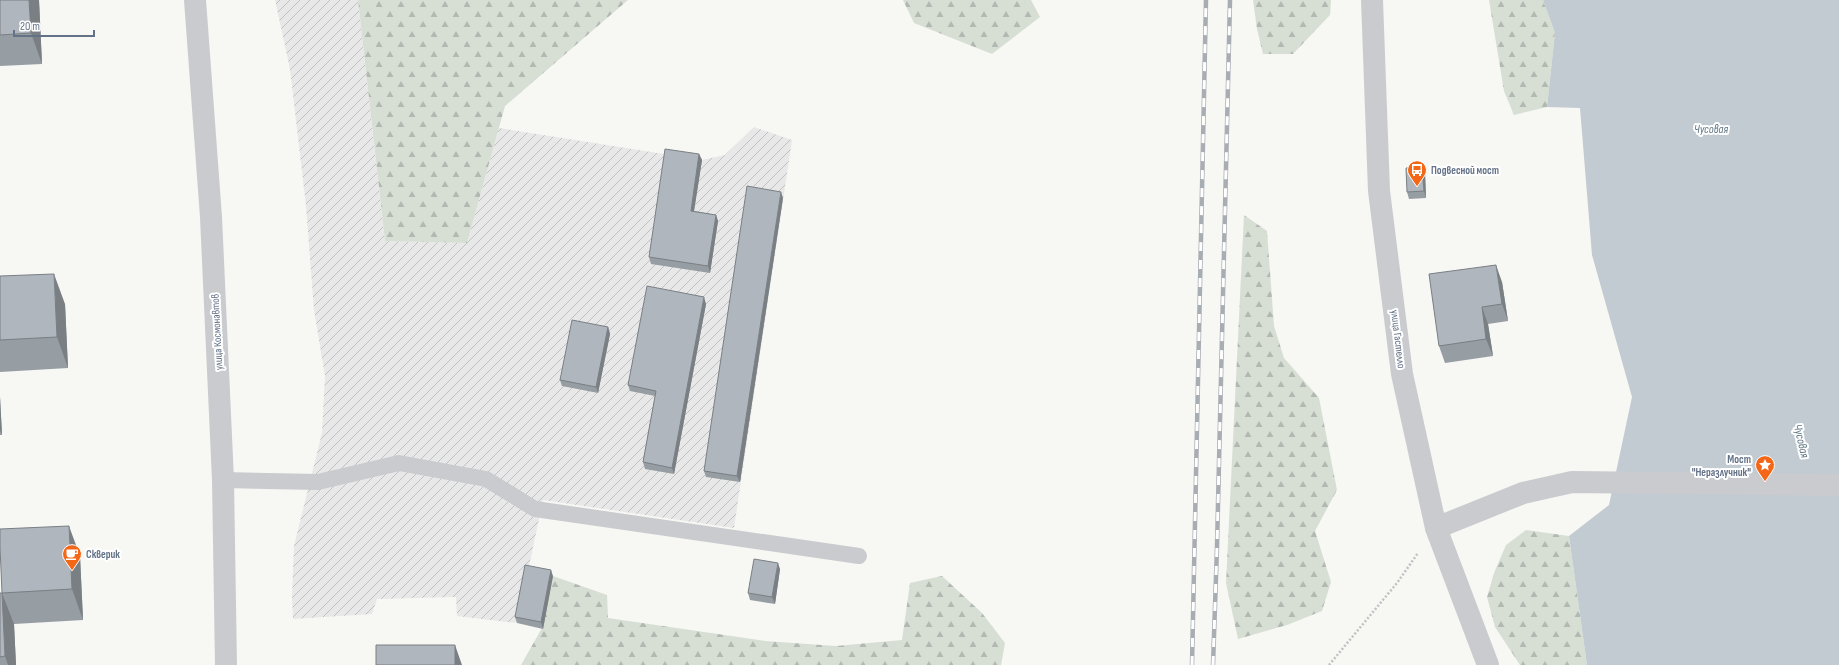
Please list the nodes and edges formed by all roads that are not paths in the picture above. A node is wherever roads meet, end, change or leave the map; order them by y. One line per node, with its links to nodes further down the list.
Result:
1 (195, 0): 3 (street, улица Космонавтов)
2 (1372, 0): 5 (street, улица Гастелло)
3 (223, 480): 6 (lane); 7 (street, улица Космонавтов)
4 (1839, 485): 5 (street)
5 (1436, 528): 8 (street, улица Гастелло)
6 (859, 556)
7 (226, 665)
8 (1488, 665)

